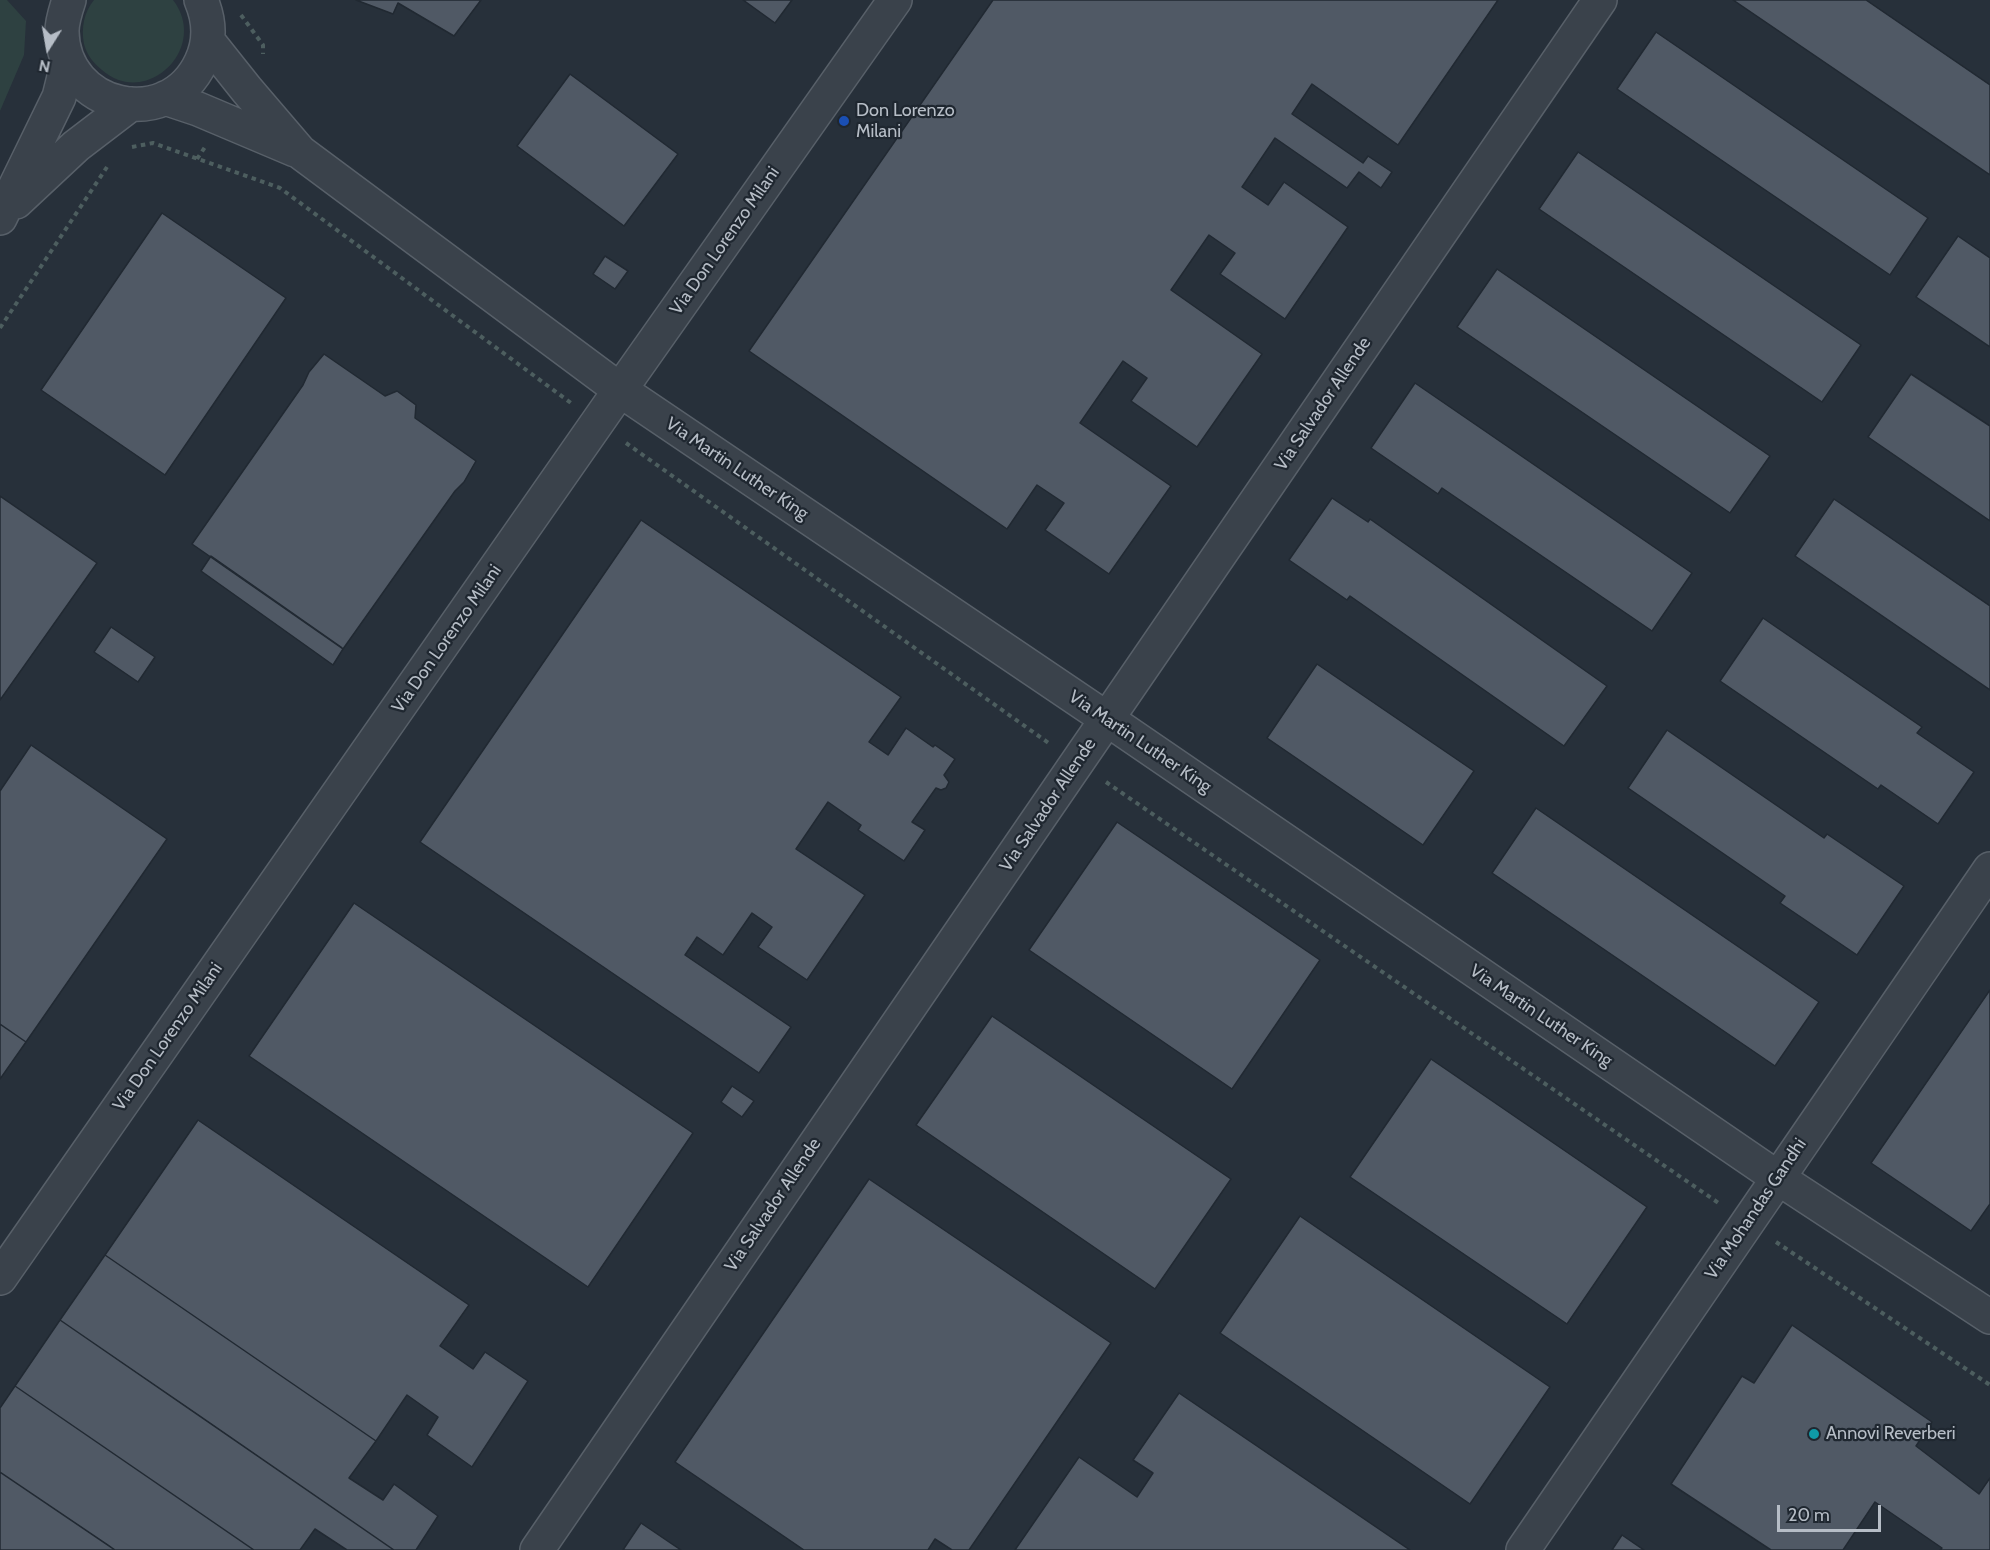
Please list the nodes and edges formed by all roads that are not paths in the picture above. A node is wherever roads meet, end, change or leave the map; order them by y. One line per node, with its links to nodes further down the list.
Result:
1 (895, 0): 11 (street, Via Don Lorenzo Milani)
2 (1600, 0): 12 (street, Via Salvador Allende)
3 (204, 3): 5 (street)
4 (60, 8): 6 (street)
5 (208, 41): 7 (street); 9 (street)
6 (68, 61): 8 (street); 10 (street)
7 (165, 98): 8 (street); 9 (street)
8 (131, 104): 10 (street)
9 (300, 152): 11 (street, Via Martin Luther King)
10 (1, 217)
11 (620, 390): 12 (street, Via Martin Luther King); 15 (street, Via Don Lorenzo Milani)
12 (1107, 719): 14 (street, Via Martin Luther King); 17 (street, Via Salvador Allende)
13 (1990, 869): 14 (street, Via Mohandas Gandhi)
14 (1778, 1178): 16 (street, Via Martin Luther King); 18 (street, Via Mohandas Gandhi)
15 (0, 1278)
16 (1990, 1317)
17 (537, 1550)
18 (1523, 1550)

